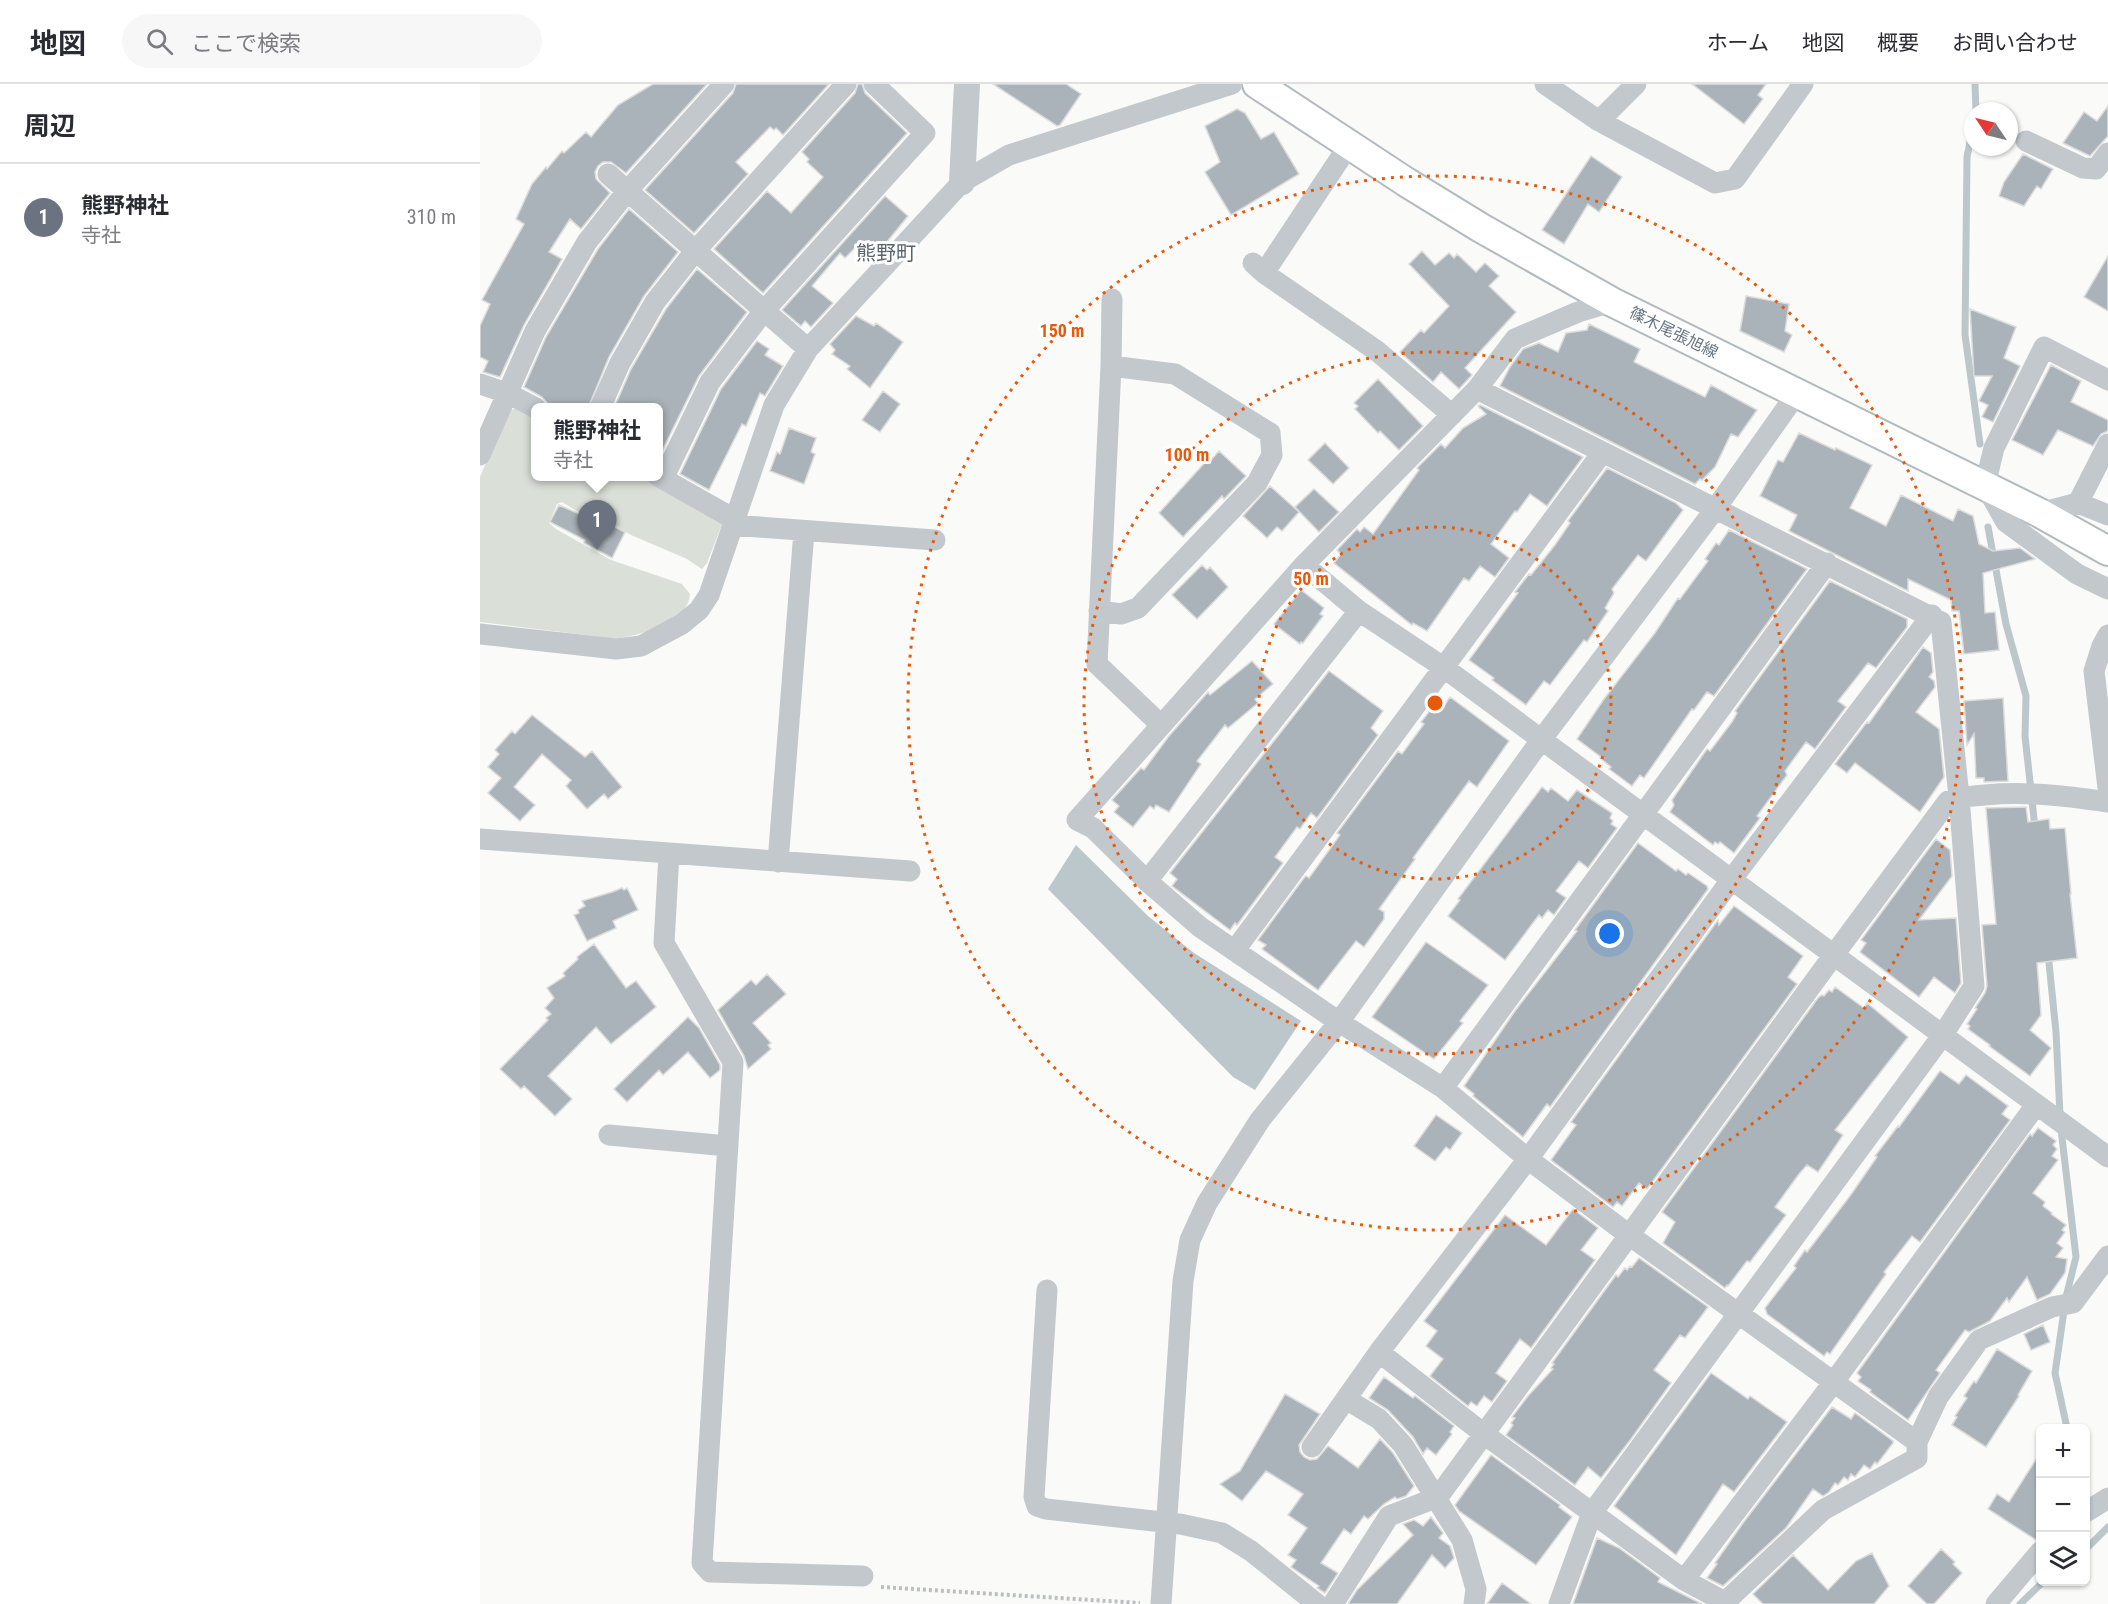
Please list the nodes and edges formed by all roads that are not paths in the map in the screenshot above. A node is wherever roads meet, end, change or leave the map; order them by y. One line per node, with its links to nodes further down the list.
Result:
1 (724, 84): 16 (street)
2 (846, 84): 17 (street)
3 (874, 84): 20 (street)
4 (967, 84): 15 (street)
5 (1232, 84): 15 (street)
6 (1257, 84): 12 (main road, 篠木尾張旭線)
7 (1545, 84): 10 (street)
8 (1636, 84): 10 (street)
9 (1803, 84): 10 (street)
10 (1599, 121)
11 (2026, 141): 13 (street)
12 (1350, 145): 19 (main road, 篠木尾張旭線); 30 (street)
13 (2108, 153)
14 (608, 174): 16 (street)
15 (962, 182): 21 (street)
16 (628, 190): 17 (street); 26 (street)
17 (696, 250): 20 (street); 28 (street)
18 (1112, 299): 22 (street)
19 (1612, 302): 25 (street); 27 (main road, 篠木尾張旭線)
20 (763, 312): 21 (street); 34 (street)
21 (808, 349): 41 (street)
22 (1111, 366): 48 (street); 48 (street)
23 (2108, 381): 36 (street)
24 (480, 384): 26 (street)
25 (1477, 389): 30 (street); 32 (street)
26 (507, 393): 29 (street); 33 (street)
27 (1797, 393): 36 (main road, 篠木尾張旭線); 38 (street)
28 (602, 403)
29 (531, 405)
30 (1452, 415): 46 (street)
31 (2108, 444): 37 (street)
32 (1602, 453): 38 (street); 53 (street)
33 (480, 455)
34 (663, 473)
35 (663, 478): 41 (street)
36 (1985, 485): 39 (main road, 篠木尾張旭線); 47 (street)
37 (2078, 503): 39 (street); 40 (street)
38 (1716, 508): 45 (street); 55 (street)
39 (2040, 513): 44 (main road, 篠木尾張旭線)
40 (2108, 515)
41 (733, 522): 42 (street); 51 (street)
42 (804, 531): 43 (street); 62 (street)
43 (935, 540)
44 (2103, 548)
45 (1827, 563): 50 (street); 59 (street)
46 (1304, 565): 49 (street); 54 (street)
47 (2108, 589)
48 (1099, 611): 54 (street)
49 (1359, 611): 53 (street); 65 (street)
50 (1932, 615): 57 (street); 64 (street)
51 (480, 634)
52 (2108, 635): 56 (street)
53 (1443, 667): 55 (street); 66 (street)
54 (1161, 725): 65 (street)
55 (1541, 740): 59 (street); 68 (street)
56 (2108, 788)
57 (1959, 797): 58 (street); 67 (street); 69 (street)
58 (2108, 802)
59 (1641, 814): 64 (street); 70 (street)
60 (480, 839): 61 (street)
61 (669, 854): 62 (street); 73 (street)
62 (778, 862): 63 (street)
63 (910, 871)
64 (1731, 880): 67 (street); 75 (street)
65 (1147, 881): 66 (street)
66 (1235, 950): 68 (street)
67 (1833, 956): 69 (street); 76 (street)
68 (1339, 1022): 70 (street); 90 (street)
69 (1942, 1036): 71 (street); 79 (street)
70 (1443, 1088): 75 (street)
71 (2052, 1117): 74 (street); 81 (street)
72 (609, 1135): 73 (street)
73 (728, 1146): 93 (street)
74 (2108, 1157)
75 (1528, 1159): 76 (street); 80 (street)
76 (1629, 1235): 79 (street); 83 (street)
77 (2108, 1256): 84 (street)
78 (1047, 1290): 90 (street)
79 (1738, 1314): 81 (street); 89 (street)
80 (1379, 1352): 82 (street); 83 (street)
81 (1833, 1383): 84 (street); 92 (street)
82 (1346, 1399): 85 (street); 86 (street)
83 (1484, 1434): 86 (street); 89 (street)
84 (1917, 1442): 94 (street)
85 (1312, 1446)
86 (1435, 1498): 97 (street); 98 (street)
87 (2108, 1498): 88 (street)
88 (2090, 1509)
89 (1592, 1513): 92 (street); 99 (street)
90 (1168, 1523): 95 (street); 96 (street)
91 (2036, 1557): 100 (street)
92 (1683, 1580): 94 (street)
93 (870, 1581)
94 (1724, 1603)
95 (1161, 1604)
96 (1317, 1604)
97 (1333, 1604)
98 (1474, 1604)
99 (1559, 1604)
100 (1996, 1604)

